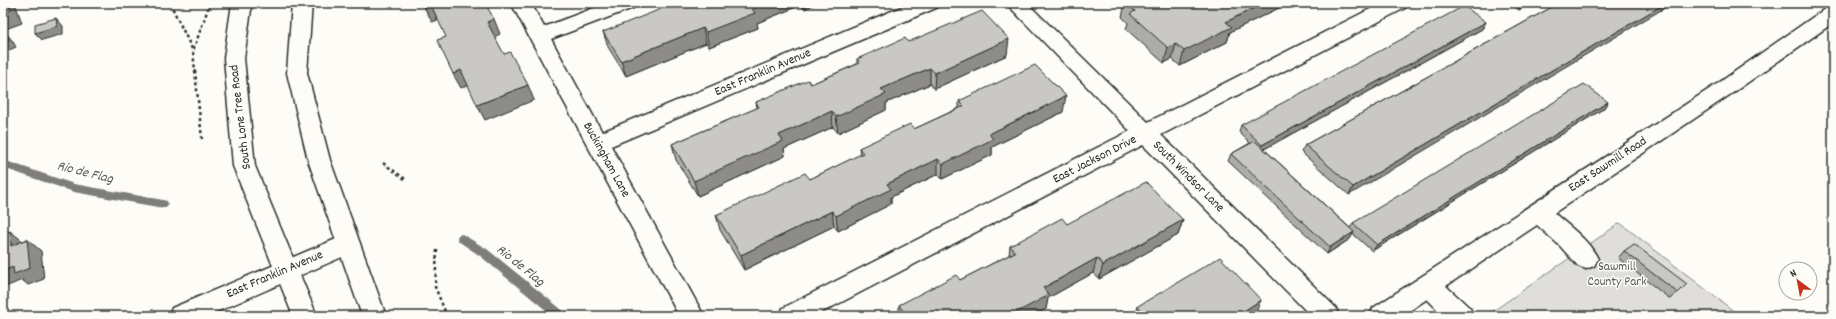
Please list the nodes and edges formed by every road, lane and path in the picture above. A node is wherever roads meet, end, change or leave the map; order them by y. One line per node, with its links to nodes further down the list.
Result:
1 (170, 3): 12 (path)
2 (210, 3): 12 (path)
3 (242, 3): 22 (street, South Lone Tree Road)
4 (302, 3): 19 (street)
5 (521, 3): 11 (street, Buckingham Lane)
6 (626, 3): 11 (street)
7 (929, 3): 15 (street, East Franklin Avenue)
8 (1016, 3): 13 (street, South Windsor Lane)
9 (1398, 3): 13 (street, East Jackson Drive)
10 (1833, 13): 18 (street, East Sawmill Road)
11 (539, 36): 15 (street, Buckingham Lane)
12 (193, 51): 14 (path)
13 (1146, 134): 29 (street, East Jackson Drive); 30 (street, South Windsor Lane)
14 (202, 140)
15 (597, 143): 28 (street, Buckingham Lane)
16 (383, 163): 17 (path)
17 (405, 179)
18 (1537, 212): 21 (street); 23 (street, East Sawmill Road)
19 (348, 244): 22 (street, East Franklin Avenue); 26 (street)
20 (437, 250): 27 (path)
21 (1586, 259)
22 (285, 270): 24 (street, East Franklin Avenue); 25 (street, South Lone Tree Road)
23 (1429, 285): 31 (street, East Sawmill Road); 32 (street)
24 (181, 316)
25 (304, 316)
26 (374, 316)
27 (447, 316)
28 (692, 316)
29 (792, 316)
30 (1327, 316)
31 (1382, 316)
32 (1461, 316)

